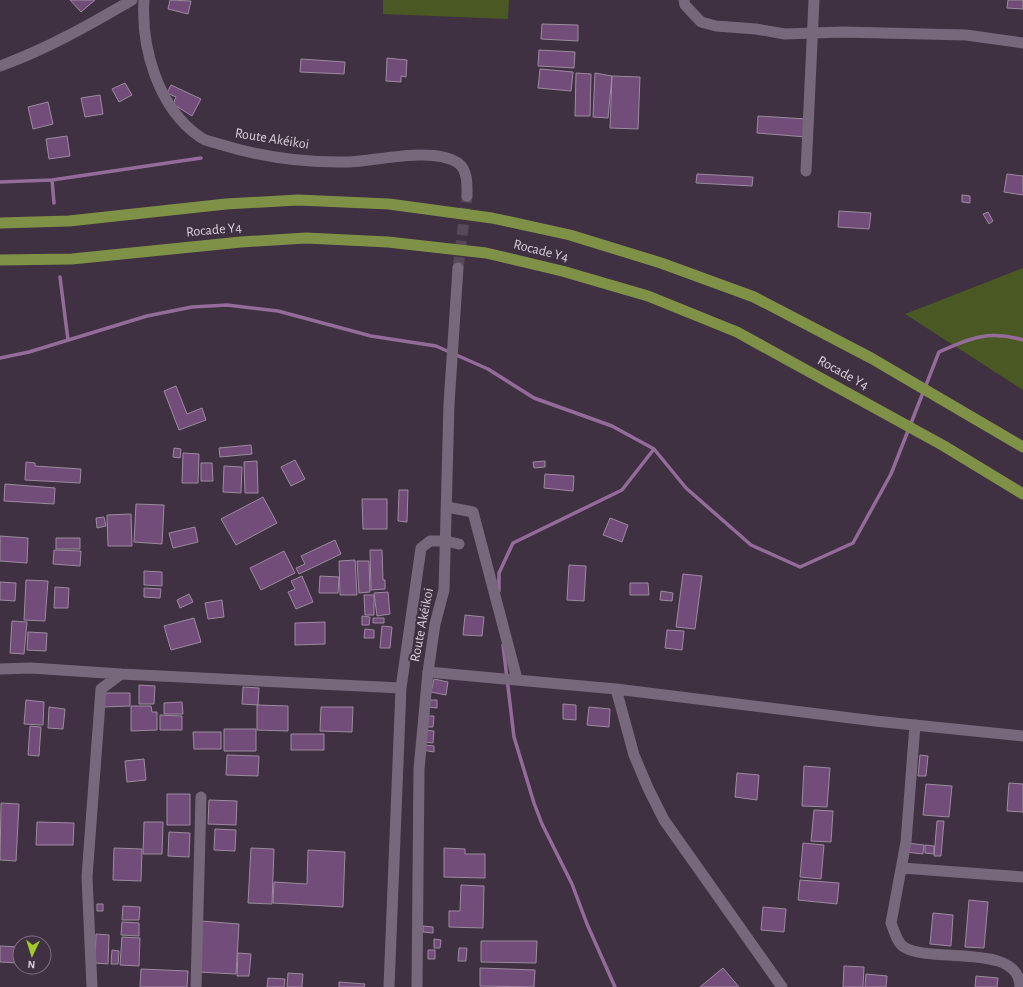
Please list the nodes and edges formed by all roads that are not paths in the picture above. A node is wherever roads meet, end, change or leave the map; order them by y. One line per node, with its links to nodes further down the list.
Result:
1 (132, 0): 7 (street)
2 (144, 0): 9 (street, Route Akéikoi)
3 (684, 0): 5 (street)
4 (814, 0): 5 (street)
5 (813, 34): 6 (street); 8 (street)
6 (1023, 43)
7 (0, 66)
8 (806, 171)
9 (467, 196)
10 (0, 223): 13 (highway, Rocade Y4)
11 (0, 260): 14 (highway, Rocade Y4)
12 (458, 268): 15 (street, Route Akéikoi)
13 (1023, 447)
14 (1023, 494)
15 (448, 507): 16 (street, Route Akéikoi); 21 (street)
16 (446, 541): 17 (street); 19 (street, Route Akéikoi); 22 (street)
17 (459, 544)
18 (0, 669): 20 (street)
19 (428, 672): 21 (street); 32 (street, Route Akéikoi)
20 (121, 674): 22 (street); 29 (street)
21 (517, 679): 23 (street)
22 (401, 688): 31 (street)
23 (616, 689): 24 (street); 33 (street)
24 (916, 725): 25 (street); 27 (street)
25 (1023, 736)
26 (201, 798): 30 (street)
27 (902, 868): 28 (street); 34 (street)
28 (1023, 877)
29 (92, 987)
30 (196, 987)
31 (389, 987)
32 (418, 987)
33 (782, 987)
34 (1020, 987)

